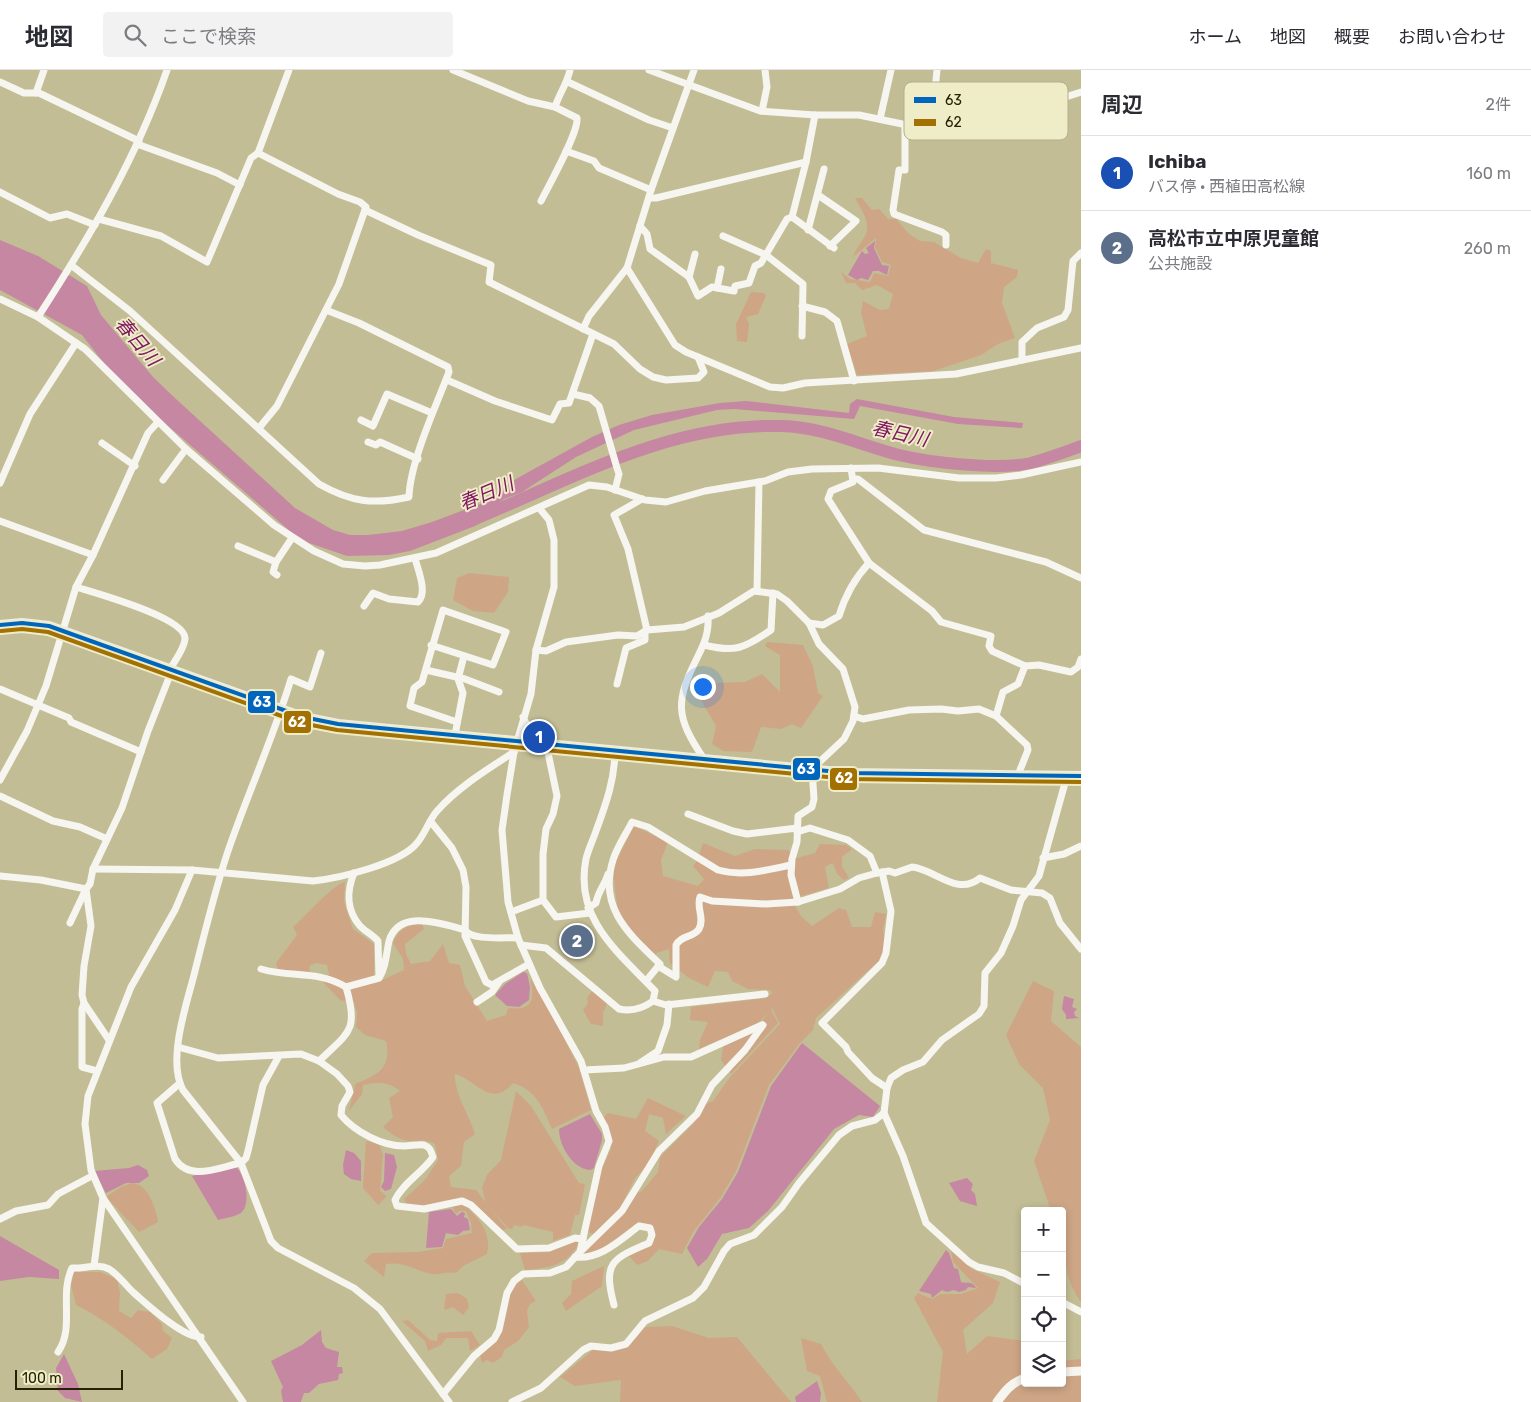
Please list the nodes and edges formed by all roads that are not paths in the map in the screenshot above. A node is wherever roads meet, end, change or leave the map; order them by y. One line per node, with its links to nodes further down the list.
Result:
1 (44, 70): 14 (street)
2 (167, 70): 23 (street)
3 (289, 70): 25 (street)
4 (453, 70): 16 (street)
5 (570, 70): 11 (street)
6 (649, 70): 12 (street)
7 (694, 70): 12 (street)
8 (765, 70): 17 (street)
9 (891, 70): 19 (street)
10 (0, 82): 14 (street)
11 (568, 82): 16 (street); 21 (street)
12 (689, 86): 17 (street); 21 (street)
13 (1081, 92): 15 (street)
14 (36, 93): 23 (street)
15 (1068, 96)
16 (555, 107): 24 (street)
17 (762, 111): 18 (street)
18 (815, 115): 19 (street); 26 (street)
19 (880, 119): 20 (street)
20 (904, 126)
21 (673, 128): 30 (street)
22 (905, 140): 39 (street)
23 (138, 142): 28 (street); 35 (street)
24 (566, 151): 30 (street); 32 (street)
25 (258, 153): 28 (street); 33 (street)
26 (806, 162): 30 (street); 34 (street)
27 (824, 169): 31 (street)
28 (240, 185): 35 (street)
29 (0, 192): 35 (street)
30 (650, 194): 36 (street)
31 (818, 195): 37 (street); 37 (street)
32 (541, 200)
33 (365, 210): 50 (street); 52 (street)
34 (792, 217): 37 (street); 42 (street)
35 (97, 222): 43 (street)
36 (640, 226): 44 (street); 46 (street)
37 (808, 230)
38 (723, 236): 42 (street)
39 (946, 245)
40 (1081, 253): 58 (street)
41 (695, 254): 46 (street)
42 (766, 255): 47 (street); 49 (street)
43 (70, 267): 51 (street); 65 (street)
44 (627, 268): 52 (street); 57 (street)
45 (721, 269): 47 (street)
46 (689, 276): 47 (street)
47 (717, 288)
48 (0, 299): 51 (street)
49 (802, 306): 54 (street); 60 (street)
50 (326, 310): 59 (street); 65 (street)
51 (39, 315): 55 (street)
52 (583, 329): 53 (street)
53 (593, 334): 57 (street); 61 (street)
54 (802, 336)
55 (76, 343): 64 (street); 76 (street)
56 (1081, 348): 58 (street)
57 (698, 356): 60 (street)
58 (1022, 360): 60 (street)
59 (446, 380): 61 (street); 62 (street)
60 (854, 381)
61 (572, 394): 77 (street)
62 (432, 413): 63 (street); 69 (street)
63 (361, 420)
64 (158, 422): 68 (street); 71 (street)
65 (258, 428): 69 (street)
66 (368, 442): 69 (street)
67 (102, 443): 71 (street)
68 (186, 449): 74 (street); 81 (street)
69 (418, 459)
70 (1081, 462): 72 (street)
71 (135, 466): 83 (street)
72 (852, 468): 73 (street); 75 (street)
73 (853, 479): 86 (street); 88 (street)
74 (163, 480)
75 (759, 482): 78 (street); 90 (street)
76 (0, 483)
77 (615, 490): 78 (street); 79 (street)
78 (642, 499): 96 (street)
79 (540, 509): 84 (street); 100 (street)
80 (0, 521): 83 (street)
81 (292, 538): 84 (street); 85 (street)
82 (238, 546): 85 (street)
83 (93, 555): 89 (street)
84 (415, 558): 92 (street)
85 (276, 562): 87 (street)
86 (869, 563): 94 (street); 104 (street)
87 (277, 575)
88 (1081, 578)
89 (76, 587): 97 (street); 106 (street)
90 (757, 591): 91 (street); 93 (street)
91 (773, 593): 94 (street); 98 (street)
92 (364, 606)
93 (708, 616): 96 (street); 98 (street)
94 (809, 623): 114 (street)
95 (0, 625): 97 (main road)
96 (646, 630): 100 (street); 109 (street)
97 (64, 631): 106 (main road); 112 (street)
98 (704, 644): 125 (street)
99 (432, 645): 102 (street); 102 (street); 107 (street)
100 (536, 650): 116 (street)
101 (321, 653): 113 (street)
102 (464, 656): 108 (street)
103 (1081, 659): 105 (street)
104 (1025, 666): 105 (street); 115 (street)
105 (1079, 668)
106 (171, 670): 113 (main road); 123 (street)
107 (426, 670): 108 (street); 117 (street)
108 (458, 679): 111 (street); 117 (street)
109 (617, 684)
110 (0, 688): 112 (street)
111 (499, 692)
112 (37, 704): 123 (street); 130 (street)
113 (282, 710): 118 (main road); 144 (street)
114 (854, 716): 115 (street); 126 (street)
115 (996, 716): 127 (street)
116 (523, 718): 119 (street); 120 (street)
117 (457, 722): 118 (street)
118 (455, 735): 119 (main road)
119 (517, 740): 120 (main road); 124 (street)
120 (535, 742): 121 (main road)
121 (546, 743): 122 (main road); 148 (street)
122 (615, 750): 125 (main road); 150 (street)
123 (141, 752): 135 (street)
124 (514, 752): 133 (street); 151 (street)
125 (704, 759): 126 (main road)
126 (812, 769): 127 (main road); 134 (street)
127 (1018, 775): 128 (main road)
128 (1067, 776): 129 (main road); 137 (street)
129 (1081, 776)
130 (0, 780)
131 (0, 796): 135 (street)
132 (688, 814): 134 (street)
133 (431, 822): 143 (street); 153 (street)
134 (797, 830): 138 (street); 142 (street)
135 (107, 839): 139 (street)
136 (1081, 846): 137 (street)
137 (1043, 858): 147 (street)
138 (791, 865): 141 (street); 149 (street)
139 (93, 869): 140 (street); 146 (street)
140 (192, 870): 144 (street); 168 (street)
141 (610, 870): 150 (street); 157 (street)
142 (879, 872): 147 (street); 149 (street); 176 (street)
143 (354, 873): 144 (street); 159 (street)
144 (221, 874): 169 (street)
145 (0, 876): 146 (street)
146 (86, 889): 152 (street); 166 (street)
147 (1028, 892): 155 (street); 176 (street)
148 (543, 900): 150 (street); 151 (street)
149 (798, 902): 157 (street)
150 (589, 910): 160 (street)
151 (511, 912): 154 (street)
152 (70, 923)
153 (465, 930): 154 (street); 159 (street); 161 (street)
154 (520, 942): 156 (street); 164 (street)
155 (1081, 949)
156 (529, 964): 161 (street); 173 (street)
157 (658, 966): 160 (street)
158 (261, 969): 162 (street)
159 (379, 978): 162 (street)
160 (646, 981): 164 (street)
161 (500, 982): 165 (street)
162 (346, 987): 171 (street)
163 (765, 994): 167 (street)
164 (653, 1001): 167 (street)
165 (477, 1002)
166 (84, 1003): 168 (street); 174 (street)
167 (669, 1004): 172 (street)
168 (109, 1040): 174 (street)
169 (178, 1047): 170 (street); 175 (street)
170 (279, 1056): 171 (street); 178 (street)
171 (319, 1062): 182 (street)
172 (638, 1064): 173 (street); 183 (street)
173 (584, 1070): 182 (street)
174 (97, 1072): 180 (street)
175 (180, 1083): 178 (street); 178 (street)
176 (887, 1088): 177 (street)
177 (884, 1113): 185 (street); 197 (street)
178 (241, 1163): 194 (street)
179 (90, 1177): 181 (street)
180 (103, 1198): 184 (street); 189 (street)
181 (0, 1219)
182 (583, 1240): 183 (street)
183 (577, 1254): 187 (street); 194 (street)
184 (94, 1266): 189 (street); 190 (street)
185 (1021, 1282)
186 (1066, 1304): 188 (street)
187 (614, 1305)
188 (1081, 1312)
189 (201, 1337): 195 (street)
190 (58, 1352)
191 (1081, 1371): 192 (street)
192 (1066, 1372)
193 (1021, 1379): 198 (street)
194 (443, 1394): 196 (street)
195 (243, 1402)
196 (449, 1402)
197 (512, 1402)
198 (997, 1402)

